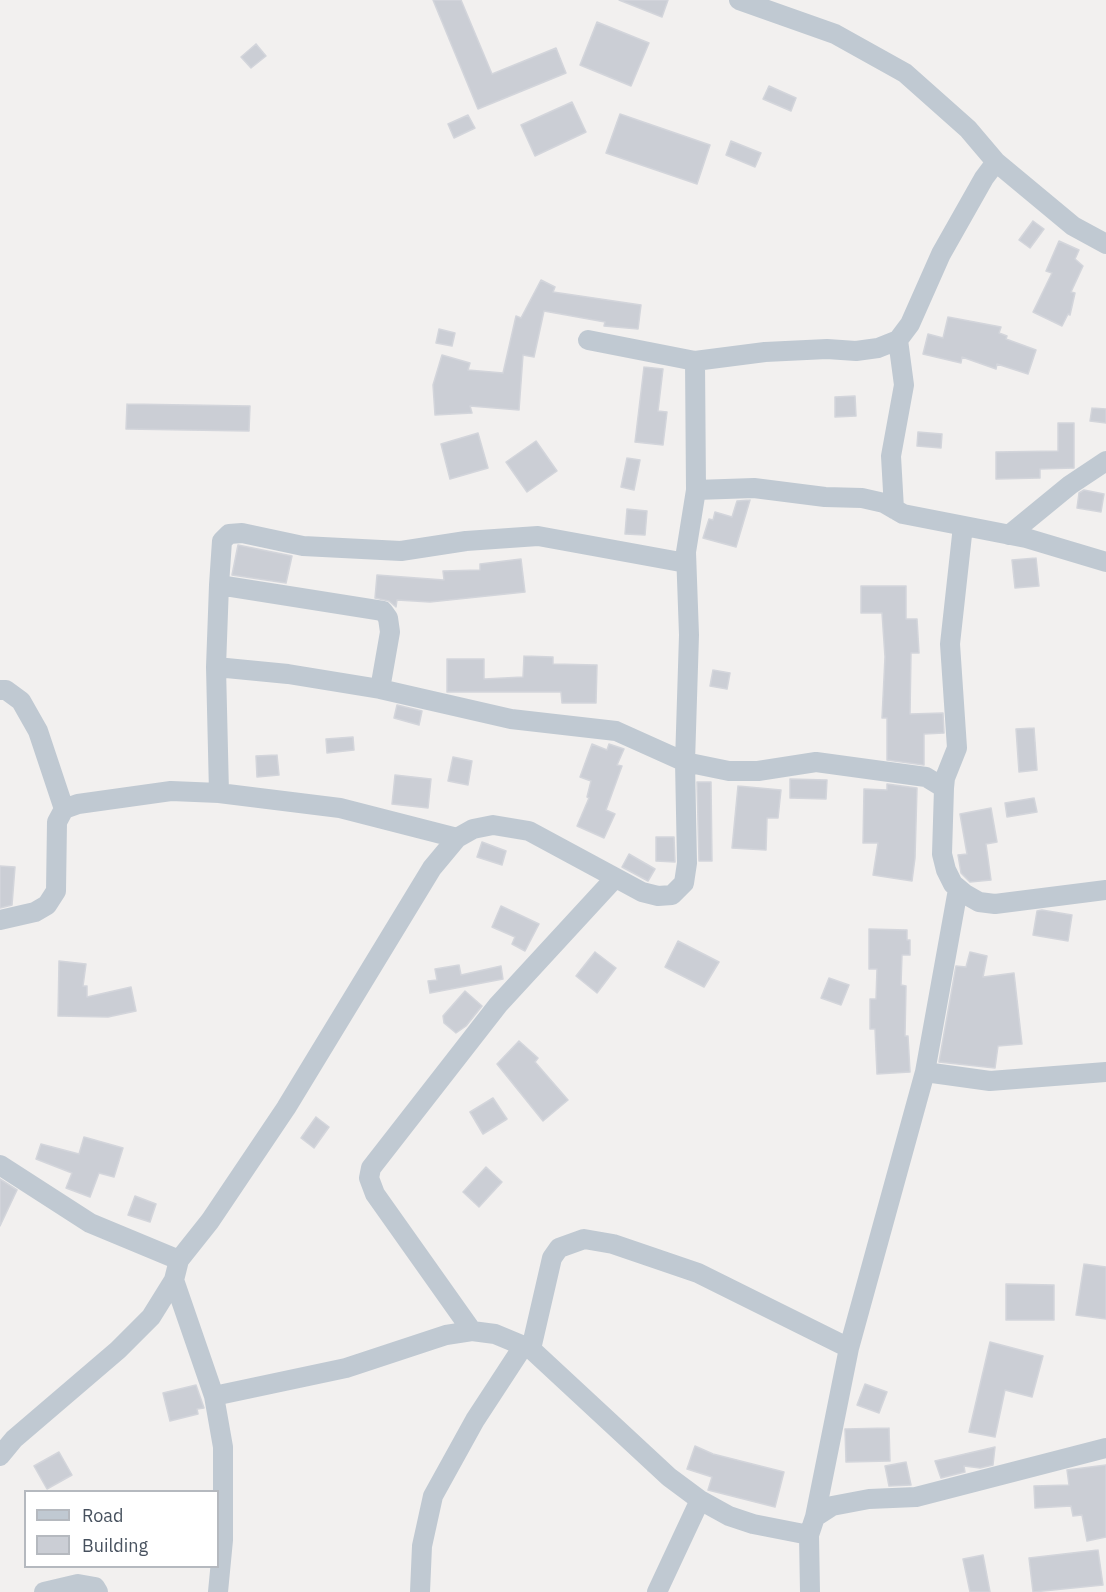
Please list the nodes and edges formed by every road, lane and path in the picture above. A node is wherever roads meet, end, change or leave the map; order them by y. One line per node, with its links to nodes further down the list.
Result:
1 (739, 0): 2 (street)
2 (996, 162): 3 (street); 4 (street)
3 (1106, 244)
4 (898, 339): 6 (street); 9 (street)
5 (588, 340): 6 (street)
6 (695, 361): 8 (street)
7 (1106, 461): 11 (street)
8 (696, 490): 9 (street); 12 (street)
9 (894, 508): 10 (street)
10 (963, 526): 11 (street); 19 (street)
11 (1009, 535): 13 (street)
12 (686, 562): 14 (street); 18 (street)
13 (1106, 562)
14 (219, 585): 15 (street); 16 (street)
15 (216, 667): 16 (street); 20 (street)
16 (380, 689): 18 (street)
17 (0, 690): 21 (street)
18 (685, 762): 19 (street); 23 (street)
19 (944, 788): 25 (street)
20 (219, 793): 21 (street); 22 (street)
21 (64, 809): 26 (street)
22 (457, 838): 23 (street); 30 (street)
23 (615, 878): 32 (street)
24 (1106, 890): 25 (street)
25 (965, 894): 27 (street)
26 (0, 920)
27 (925, 1072): 28 (street); 34 (street)
28 (1106, 1072)
29 (0, 1166): 30 (street)
30 (179, 1260): 31 (street)
31 (174, 1280): 35 (street); 37 (street)
32 (472, 1331): 33 (street); 35 (street)
33 (528, 1347): 34 (street); 38 (street); 43 (street)
34 (849, 1348): 39 (street)
35 (214, 1396): 42 (street)
36 (1106, 1448): 39 (street)
37 (0, 1456)
38 (700, 1500): 39 (street); 44 (street)
39 (812, 1526): 45 (street)
40 (44, 1592): 41 (street)
41 (98, 1592)
42 (218, 1592)
43 (420, 1592)
44 (657, 1592)
45 (810, 1592)

